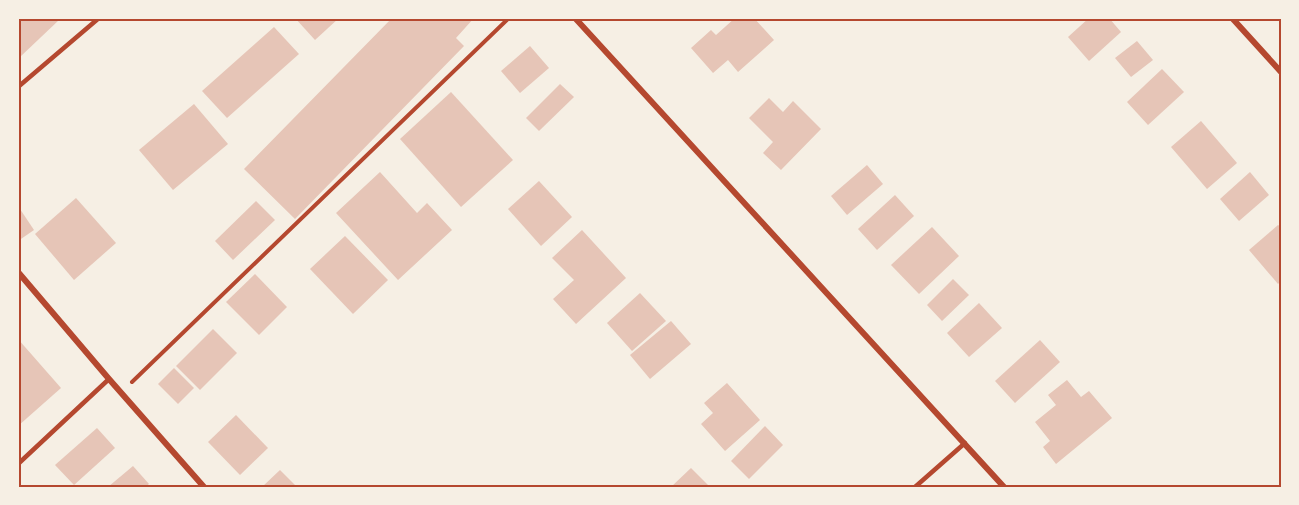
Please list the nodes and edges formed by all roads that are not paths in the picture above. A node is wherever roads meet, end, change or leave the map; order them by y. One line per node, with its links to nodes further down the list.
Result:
1 (99, 18): 5 (lane)
2 (575, 18): 8 (street)
3 (1232, 18): 4 (street)
4 (1281, 72)
5 (18, 87)
6 (18, 272): 7 (street)
7 (109, 379): 9 (lane); 10 (street)
8 (965, 444): 11 (lane); 12 (street)
9 (18, 464)
10 (204, 487)
11 (915, 487)
12 (1004, 487)

